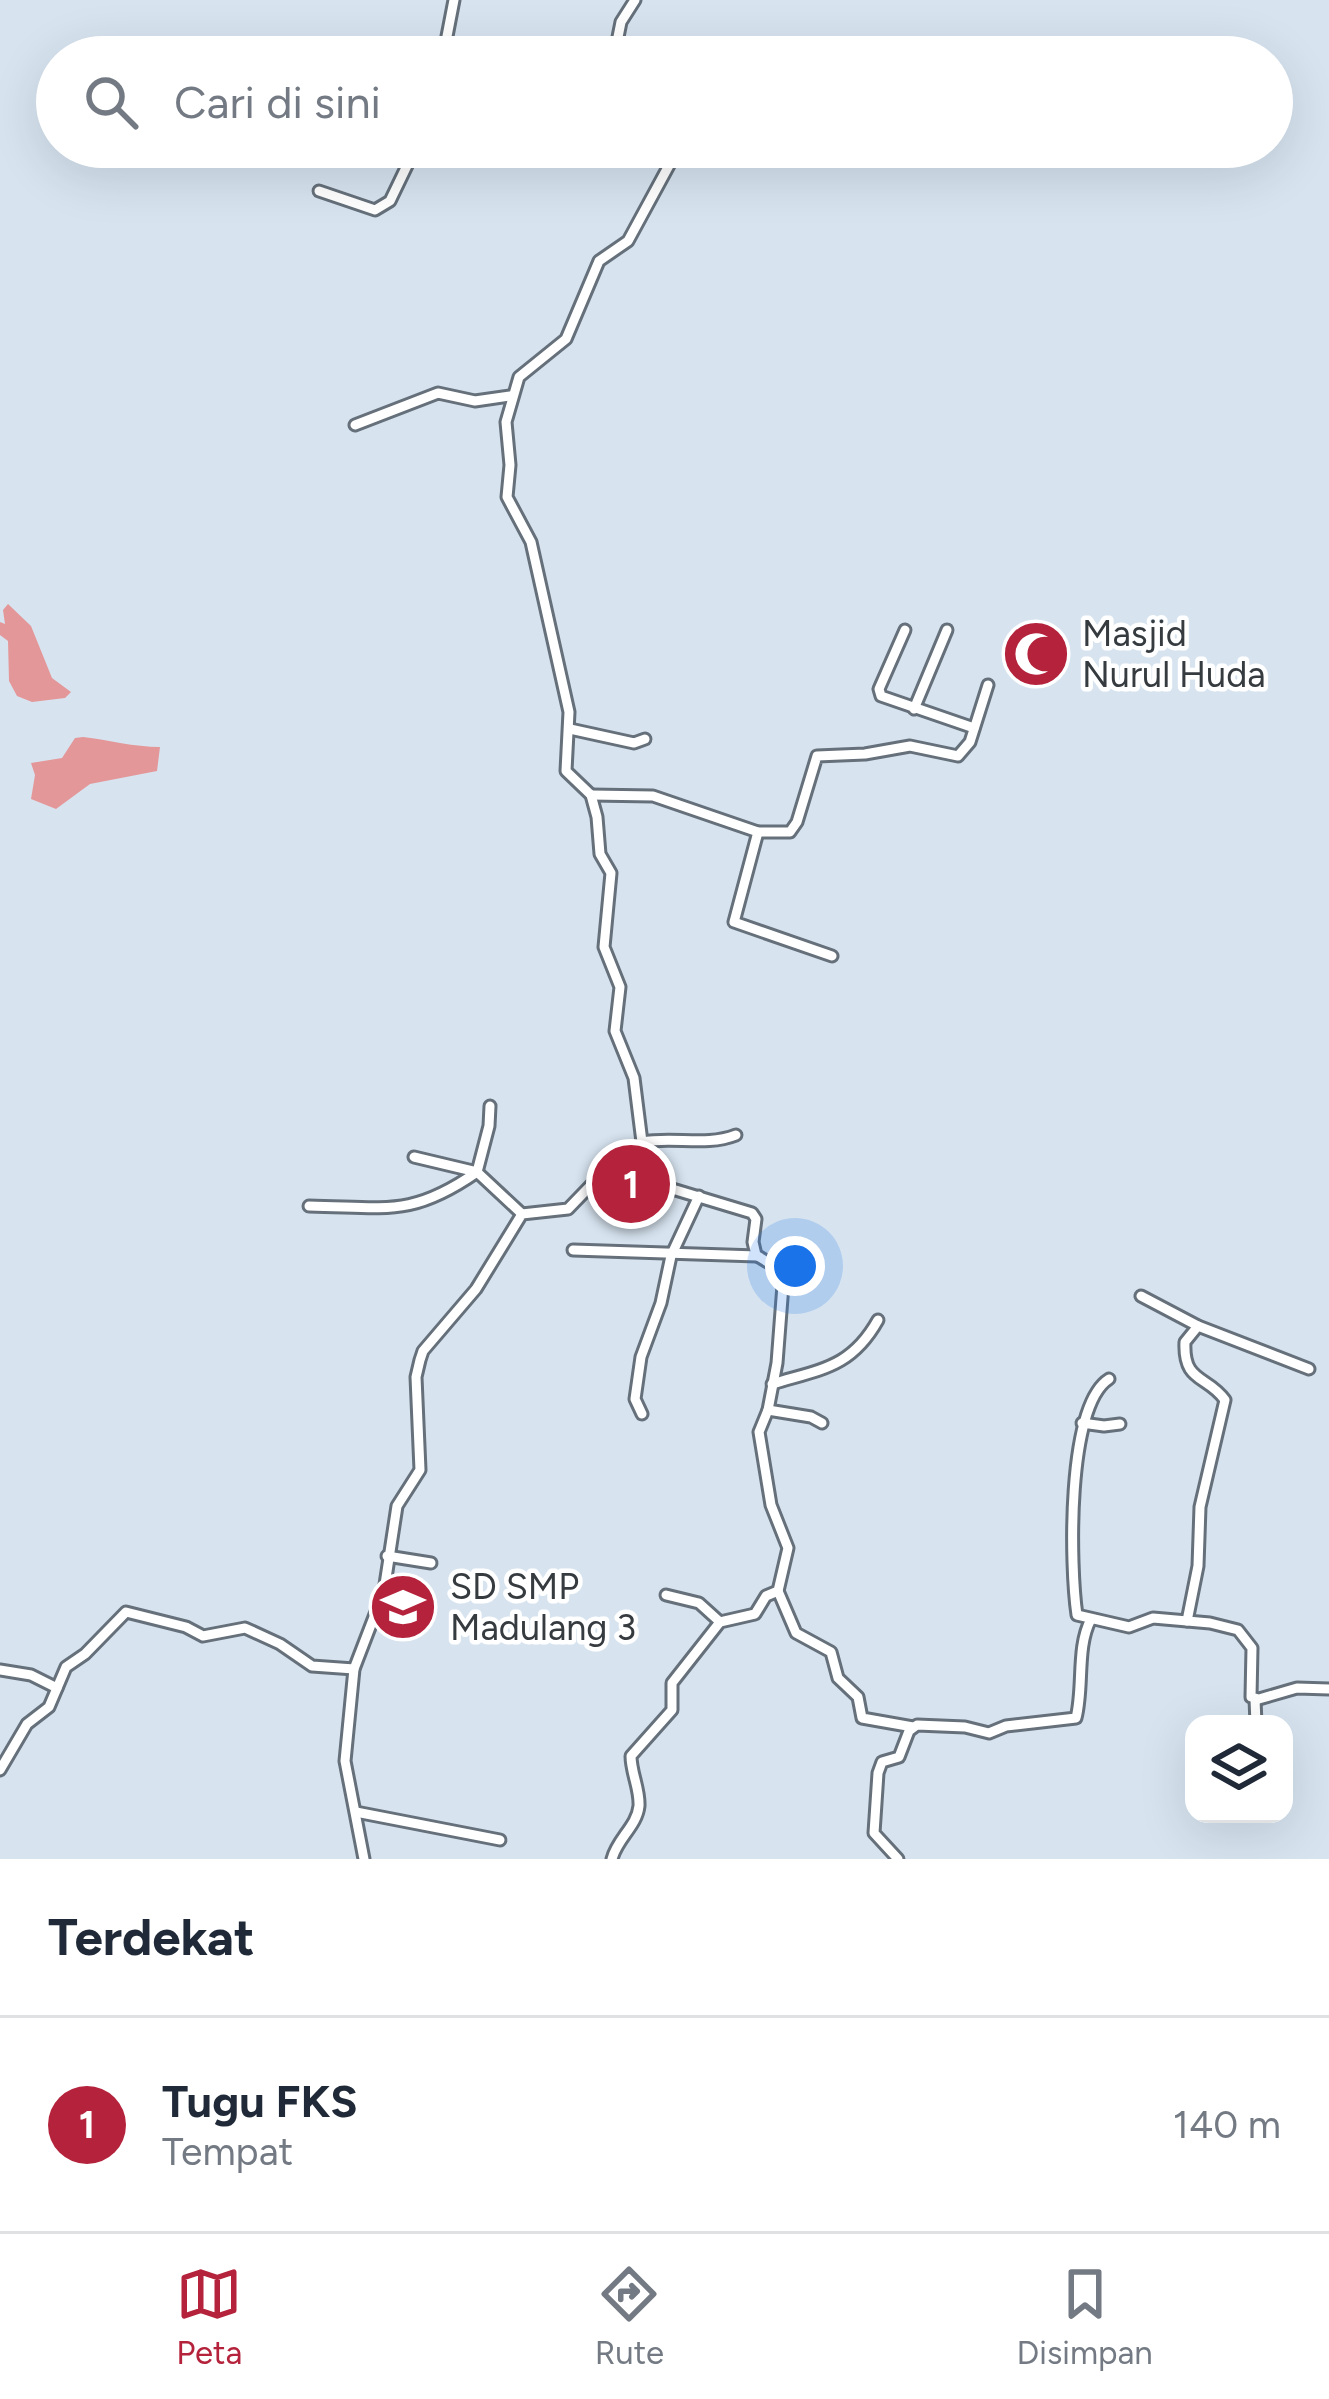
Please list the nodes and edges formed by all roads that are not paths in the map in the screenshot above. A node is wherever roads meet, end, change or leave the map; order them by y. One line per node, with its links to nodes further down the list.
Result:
1 (454, 0): 3 (street)
2 (635, 0): 4 (street)
3 (447, 36)
4 (618, 36)
5 (406, 168): 7 (street)
6 (668, 168): 8 (street)
7 (319, 191)
8 (510, 396): 9 (street); 15 (street)
9 (355, 425)
10 (904, 630): 13 (street)
11 (946, 630): 13 (street)
12 (988, 685): 14 (street)
13 (914, 710): 14 (street)
14 (974, 728): 18 (street)
15 (570, 729): 16 (street); 17 (street)
16 (645, 739)
17 (590, 795): 18 (street); 22 (street)
18 (758, 832): 19 (street)
19 (832, 956)
20 (490, 1106): 24 (street)
21 (736, 1135): 22 (street)
22 (642, 1142): 25 (street)
23 (414, 1157): 24 (street)
24 (477, 1172): 27 (street); 28 (street)
25 (636, 1178): 26 (street); 28 (street)
26 (699, 1196): 30 (street); 31 (street)
27 (309, 1206)
28 (522, 1214): 43 (street)
29 (573, 1250): 30 (street)
30 (671, 1256): 31 (street); 39 (street)
31 (757, 1256): 37 (street)
32 (1141, 1297): 34 (street)
33 (878, 1320): 37 (street)
34 (1198, 1326): 35 (street); 48 (street)
35 (1309, 1369)
36 (1109, 1379): 41 (street)
37 (772, 1384): 38 (street)
38 (768, 1410): 40 (street); 45 (street)
39 (641, 1414)
40 (822, 1423)
41 (1082, 1423): 42 (street); 47 (street)
42 (1120, 1424)
43 (387, 1556): 44 (street); 50 (street)
44 (431, 1563)
45 (778, 1591): 49 (street); 56 (street)
46 (667, 1595): 49 (street)
47 (1091, 1618): 48 (street); 56 (street)
48 (1187, 1621): 54 (street)
49 (720, 1622): 62 (street)
50 (354, 1669): 52 (street); 58 (street)
51 (0, 1670): 52 (street)
52 (57, 1688): 57 (street)
53 (1329, 1689): 54 (street)
54 (1255, 1699): 55 (street)
55 (1256, 1715)
56 (913, 1727): 60 (street)
57 (0, 1770)
58 (356, 1812): 59 (street); 61 (street)
59 (500, 1840)
60 (895, 1856): 63 (street)
61 (364, 1859)
62 (612, 1859)
63 (879, 1859)

